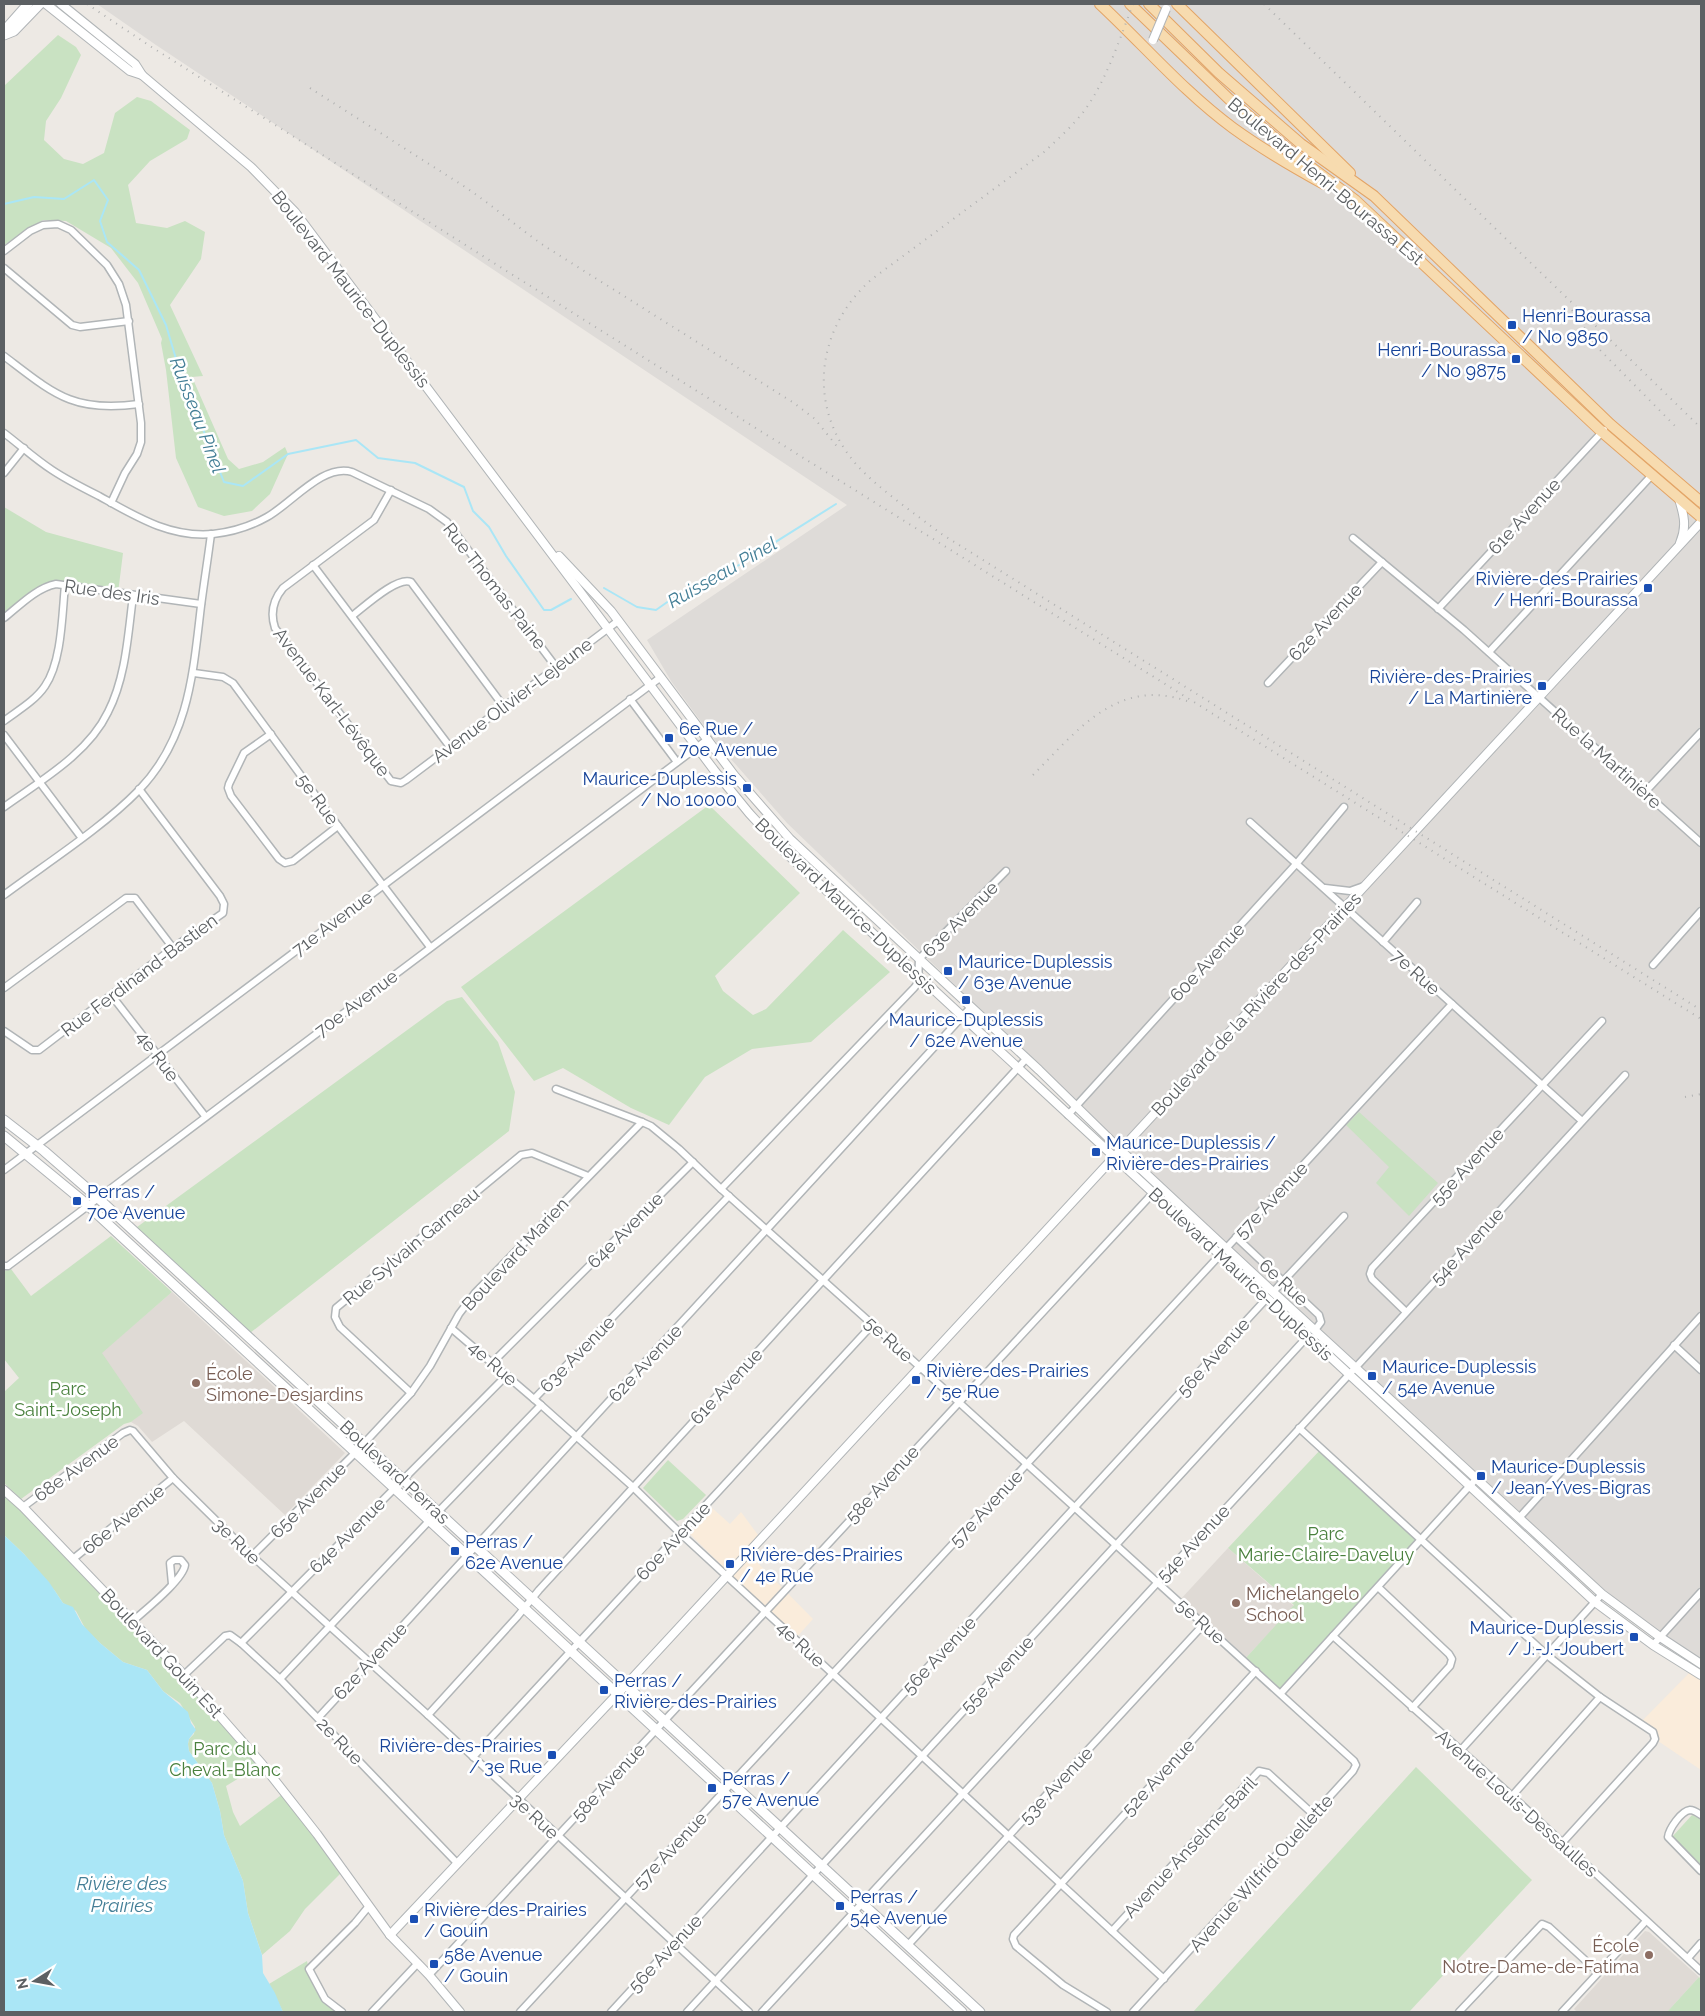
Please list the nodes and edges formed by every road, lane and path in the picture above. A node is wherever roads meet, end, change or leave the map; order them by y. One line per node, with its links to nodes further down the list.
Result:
1 (28, 4): 10 (main road)
2 (40, 4): 10 (main road)
3 (46, 4): 12 (street, Boulevard Maurice-Duplessis)
4 (62, 4): 12 (street, Boulevard Maurice-Duplessis)
5 (1100, 4): 11 (main road)
6 (1130, 4): 14 (main road, Boulevard Henri-Bourassa Est)
7 (1149, 4): 13 (main road, Boulevard Henri-Bourassa Est)
8 (1177, 4): 13 (main road)
9 (1167, 6): 11 (street, bridge)
10 (4, 33)
11 (1148, 51): 14 (main road)
12 (142, 75): 34 (street, Boulevard Maurice-Duplessis)
13 (1374, 196): 20 (main road, Boulevard Henri-Bourassa Est)
14 (1355, 200): 21 (main road, Boulevard Henri-Bourassa Est)
15 (4, 252): 17 (street)
16 (4, 268): 17 (street)
17 (129, 322): 19 (street)
18 (4, 356): 19 (street)
19 (139, 404): 31 (street)
20 (1610, 424): 21 (street, 61e Avenue); 26 (main road, Boulevard Henri-Bourassa Est)
21 (1602, 432): 25 (main road, Boulevard Henri-Bourassa Est); 43 (street, 61e Avenue)
22 (4, 433): 23 (street, Rue Thomas Paine)
23 (24, 448): 24 (street); 31 (street, Rue Thomas Paine)
24 (4, 473)
25 (1652, 475): 29 (main road, Boulevard Henri-Bourassa Est); 48 (street)
26 (1683, 487): 28 (street); 30 (main road, Boulevard Henri-Bourassa Est)
27 (391, 490): 35 (street, Rue Thomas Paine); 39 (street); 49 (street, Rue Thomas Paine)
28 (1701, 492)
29 (1678, 497): 32 (main road, Boulevard Henri-Bourassa Est); 37 (street)
30 (1701, 502)
31 (111, 503): 35 (street, Rue Thomas Paine)
32 (1701, 517)
33 (1701, 522): 37 (street, Boulevard de la Rivière-des-Prairies)
34 (533, 529): 46 (street, Boulevard Maurice-Duplessis); 47 (street, Boulevard Maurice-Duplessis)
35 (211, 534): 42 (street)
36 (1353, 538): 38 (street, Rue la Martinière)
37 (1678, 547): 54 (street, Boulevard de la Rivière-des-Prairies)
38 (1382, 562): 43 (street, Rue la Martinière); 52 (street, 62e Avenue)
39 (313, 565): 44 (street); 65 (street, Avenue Karl-Lévêque)
40 (65, 585): 41 (street, Rue des Iris); 45 (street, Rue des Iris); 57 (street)
41 (133, 596): 42 (street, Rue des Iris); 66 (street)
42 (201, 604): 50 (street)
43 (1438, 609): 48 (street, Rue la Martinière)
44 (352, 616): 56 (street); 62 (street)
45 (4, 618)
46 (618, 620): 47 (street, Avenue Olivier-Lejeune); 51 (street, Boulevard Maurice-Duplessis)
47 (608, 629): 49 (street, Avenue Olivier-Lejeune); 53 (street, Boulevard Maurice-Duplessis)
48 (1489, 652): 54 (street, Rue la Martinière)
49 (556, 666): 56 (street, Avenue Olivier-Lejeune)
50 (194, 673): 59 (street, 5e Rue); 67 (street)
51 (661, 677): 53 (street, 71e Avenue); 61 (street, Boulevard Maurice-Duplessis)
52 (1268, 682)
53 (650, 685): 55 (street, 71e Avenue); 63 (street, Boulevard Maurice-Duplessis)
54 (1539, 697): 68 (street, Rue la Martinière); 82 (street, Boulevard de la Rivière-des-Prairies)
55 (630, 699): 64 (street); 81 (street, 71e Avenue)
56 (504, 707): 62 (street, Avenue Olivier-Lejeune)
57 (4, 721)
58 (1701, 732): 68 (street)
59 (270, 734): 73 (street, 5e Rue); 73 (street)
60 (4, 735): 66 (street)
61 (708, 739): 63 (street, 70e Avenue); 72 (street, Boulevard Maurice-Duplessis)
62 (450, 747): 65 (street, Avenue Olivier-Lejeune)
63 (697, 747): 64 (street, 70e Avenue); 75 (street, Boulevard Maurice-Duplessis)
64 (677, 762): 89 (street, 70e Avenue)
65 (406, 780)
66 (39, 782): 69 (street); 76 (street)
67 (139, 789): 76 (street); 90 (street, Rue Ferdinand-Bastien)
68 (1646, 791): 77 (street, Rue la Martinière)
69 (4, 807)
70 (1344, 808): 79 (street, 60e Avenue)
71 (1250, 822): 79 (street, 7e Rue)
72 (777, 825): 75 (street); 91 (street, Boulevard Maurice-Duplessis)
73 (338, 826): 81 (street, 5e Rue)
74 (1701, 830): 77 (street)
75 (768, 834): 93 (street, Boulevard Maurice-Duplessis)
76 (81, 837): 84 (street)
77 (1695, 837): 78 (street, Rue la Martinière)
78 (1701, 842)
79 (1297, 863): 83 (street, 7e Rue); 107 (street, 60e Avenue)
80 (1006, 871): 91 (street, 63e Avenue)
81 (383, 885): 89 (street, 5e Rue); 101 (street, 71e Avenue)
82 (1366, 886): 83 (street, Boulevard de la Rivière-des-Prairies); 86 (street, Boulevard de la Rivière-des-Prairies)
83 (1323, 888): 86 (street, 7e Rue)
84 (4, 895)
85 (1417, 902): 88 (street)
86 (1345, 908): 88 (street, 7e Rue); 115 (street, Boulevard de la Rivière-des-Prairies)
87 (1701, 911): 92 (street)
88 (1383, 942): 96 (street, 7e Rue)
89 (430, 947): 109 (street, 70e Avenue)
90 (173, 948): 94 (street); 95 (street, Rue Ferdinand-Bastien)
91 (919, 959): 93 (street, 63e Avenue); 97 (street, Boulevard Maurice-Duplessis)
92 (1653, 965)
93 (918, 976): 98 (street, Boulevard Maurice-Duplessis); 121 (street, 63e Avenue)
94 (4, 988)
95 (112, 996): 100 (street, Rue Ferdinand-Bastien); 101 (street, 4e Rue)
96 (1452, 1004): 105 (street, 7e Rue); 128 (street, 57e Avenue)
97 (971, 1007): 98 (street, 62e Avenue); 102 (street, Boulevard Maurice-Duplessis)
98 (962, 1016): 103 (street, Boulevard Maurice-Duplessis); 127 (street, 62e Avenue)
99 (1602, 1021): 105 (street, 55e Avenue)
100 (4, 1032)
101 (157, 1055): 109 (street, 4e Rue); 114 (street, 71e Avenue)
102 (1026, 1059): 103 (street, 61e Avenue); 107 (street, Boulevard Maurice-Duplessis)
103 (1018, 1068): 108 (street, Boulevard Maurice-Duplessis); 132 (street, 61e Avenue)
104 (1625, 1075): 111 (street, 54e Avenue)
105 (1542, 1085): 111 (street, 7e Rue); 136 (street, 55e Avenue)
106 (556, 1089): 112 (street, 5e Rue)
107 (1076, 1106): 108 (street, 60e Avenue); 115 (street, Boulevard Maurice-Duplessis)
108 (1068, 1115): 117 (street, Boulevard Maurice-Duplessis)
109 (205, 1116): 124 (street, 70e Avenue)
110 (4, 1120): 114 (main road, Boulevard Perras)
111 (1582, 1121): 136 (street, 54e Avenue)
112 (642, 1122): 118 (street, 5e Rue); 120 (street, Boulevard Marien)
113 (4, 1136): 116 (main road, Boulevard Perras)
114 (37, 1145): 116 (street, 71e Avenue); 124 (main road, Boulevard Perras)
115 (1121, 1149): 117 (street, Boulevard de la Rivière-des-Prairies); 129 (street, Boulevard Maurice-Duplessis)
116 (26, 1153): 119 (street, 71e Avenue); 125 (main road, Boulevard Perras)
117 (1114, 1157): 122 (street, Boulevard Maurice-Duplessis); 144 (street, Boulevard de la Rivière-des-Prairies)
118 (693, 1162): 121 (street, 5e Rue); 143 (street, 64e Avenue)
119 (4, 1170)
120 (588, 1176): 139 (street, Boulevard Marien); 149 (street, Rue Sylvain Garneau)
121 (721, 1189): 123 (street, 5e Rue)
122 (1153, 1193): 130 (street, Boulevard Maurice-Duplessis); 151 (street, 58e Avenue)
123 (729, 1196): 127 (street, 5e Rue); 150 (street, 63e Avenue)
124 (98, 1198): 125 (street, 70e Avenue); 156 (main road, Boulevard Perras)
125 (88, 1206): 131 (street, 70e Avenue); 157 (main road, Boulevard Perras)
126 (1344, 1216): 133 (street)
127 (767, 1229): 132 (street, 5e Rue); 155 (street, 62e Avenue)
128 (1236, 1237): 129 (street, 57e Avenue); 133 (street, 6e Rue)
129 (1227, 1247): 130 (street, 57e Avenue); 134 (street, Boulevard Maurice-Duplessis)
130 (1221, 1254): 135 (street, Boulevard Maurice-Duplessis); 158 (street, 57e Avenue)
131 (4, 1266)
132 (824, 1281): 138 (street, 5e Rue); 163 (street, 61e Avenue)
133 (1283, 1281): 134 (street); 140 (street, 6e Rue)
134 (1273, 1292): 140 (street, Boulevard Maurice-Duplessis)
135 (1267, 1298): 141 (street, Boulevard Maurice-Duplessis); 167 (street, 56e Avenue)
136 (1406, 1312): 145 (street, 54e Avenue)
137 (1701, 1316): 142 (street)
138 (873, 1324): 144 (street, 5e Rue); 171 (street, 60e Avenue)
139 (451, 1328): 143 (street, 4e Rue); 149 (street, Boulevard Marien)
140 (1315, 1330): 145 (street, Boulevard Maurice-Duplessis)
141 (1307, 1337): 147 (street, Boulevard Maurice-Duplessis); 173 (street, 55e Avenue)
142 (1674, 1345): 146 (street); 169 (street)
143 (493, 1362): 148 (street, 4e Rue)
144 (920, 1367): 151 (street, 5e Rue); 178 (street, Boulevard de la Rivière-des-Prairies)
145 (1355, 1367): 147 (street, 54e Avenue); 161 (street, Boulevard Maurice-Duplessis)
146 (1701, 1370)
147 (1348, 1374): 153 (street, 54e Avenue); 162 (street, Boulevard Maurice-Duplessis)
148 (507, 1375): 150 (street, 4e Rue); 160 (street, 64e Avenue)
149 (410, 1393): 156 (street, Boulevard Marien)
150 (534, 1399): 152 (street, 63e Avenue)
151 (958, 1402): 158 (street, 5e Rue); 188 (street, 58e Avenue)
152 (541, 1405): 155 (street, 4e Rue); 168 (street, 63e Avenue)
153 (1299, 1428): 172 (street); 179 (street, 54e Avenue)
154 (130, 1430): 159 (street, 3e Rue); 166 (street, 68e Avenue)
155 (577, 1437): 163 (street, 4e Rue); 174 (street, 62e Avenue)
156 (364, 1443): 157 (street, 65e Avenue); 160 (main road, Boulevard Perras)
157 (356, 1452): 164 (main road, Boulevard Perras); 175 (street, 65e Avenue)
158 (1026, 1464): 167 (street, 5e Rue); 202 (street, 57e Avenue)
159 (173, 1478): 175 (street, 3e Rue); 177 (street, 66e Avenue)
160 (402, 1478): 164 (street, 64e Avenue); 168 (main road, Boulevard Perras)
161 (1476, 1479): 162 (street); 169 (street, Boulevard Maurice-Duplessis)
162 (1470, 1486): 172 (street); 186 (street, Boulevard Maurice-Duplessis)
163 (634, 1487): 171 (street, 4e Rue); 185 (street, 61e Avenue)
164 (394, 1488): 170 (main road, Boulevard Perras); 182 (street, 64e Avenue)
165 (4, 1490): 166 (street, Boulevard Gouin Est)
166 (23, 1507): 177 (street, Boulevard Gouin Est)
167 (1075, 1508): 173 (street, 5e Rue); 213 (street, 56e Avenue)
168 (438, 1512): 174 (main road, Boulevard Perras)
169 (1518, 1518): 184 (street, Boulevard Maurice-Duplessis)
170 (429, 1521): 176 (main road, Boulevard Perras); 191 (street)
171 (680, 1532): 178 (street, 4e Rue); 194 (street, 60e Avenue)
172 (1421, 1540): 181 (street); 198 (street)
173 (1117, 1544): 179 (street, 5e Rue); 217 (street, 55e Avenue)
174 (476, 1546): 176 (street, 62e Avenue); 185 (main road, Boulevard Perras)
175 (252, 1556): 182 (street, 3e Rue)
176 (467, 1556): 187 (main road, Boulevard Perras); 199 (street, 62e Avenue)
177 (73, 1559): 189 (street, Boulevard Gouin Est)
178 (728, 1576): 188 (street, 4e Rue); 206 (street, Boulevard de la Rivière-des-Prairies)
179 (1157, 1582): 190 (street, 5e Rue); 222 (street, 54e Avenue)
180 (172, 1584): 189 (street)
181 (1378, 1587): 192 (street); 210 (street)
182 (291, 1592): 191 (street, 3e Rue); 195 (street, 64e Avenue)
183 (1701, 1592): 193 (street)
184 (1602, 1594): 186 (street); 193 (street, Boulevard Maurice-Duplessis)
185 (532, 1598): 187 (street, 61e Avenue); 194 (main road, Boulevard Perras)
186 (1595, 1602): 196 (street, Boulevard Maurice-Duplessis); 198 (street)
187 (524, 1608): 197 (main road, Boulevard Perras); 211 (street, 61e Avenue)
188 (765, 1611): 202 (street, 4e Rue); 214 (street, 58e Avenue)
189 (133, 1621): 203 (street, Boulevard Gouin Est)
190 (1204, 1624): 201 (street, 5e Rue); 229 (street, 53e Avenue)
191 (329, 1626): 199 (street, 3e Rue); 205 (street)
192 (1333, 1636): 207 (street); 210 (street, Avenue Louis-Dessaulles)
193 (1660, 1637): 196 (street); 200 (street, Boulevard Maurice-Duplessis)
194 (579, 1642): 197 (street, 60e Avenue); 206 (main road, Boulevard Perras)
195 (241, 1643): 203 (street); 205 (street, 2e Rue)
196 (1653, 1645): 204 (street, Boulevard Maurice-Duplessis)
197 (570, 1651): 208 (main road, Boulevard Perras); 218 (street, 60e Avenue)
198 (1548, 1656): 209 (street); 216 (street)
199 (369, 1662): 211 (street, 3e Rue); 212 (street, 62e Avenue)
200 (1701, 1664)
201 (1256, 1670): 207 (street, 5e Rue); 236 (street, 52e Avenue)
202 (833, 1673): 213 (street, 4e Rue); 220 (street, 57e Avenue)
203 (184, 1675): 239 (street, Boulevard Gouin Est)
204 (1701, 1676)
205 (280, 1679): 212 (street, 2e Rue)
206 (626, 1685): 208 (street, Boulevard de la Rivière-des-Prairies); 214 (main road, Boulevard Perras)
207 (1281, 1693): 219 (street, 5e Rue)
208 (617, 1695): 215 (main road, Boulevard Perras); 224 (street, Boulevard de la Rivière-des-Prairies)
209 (1600, 1697): 223 (street); 231 (street)
210 (1412, 1708): 216 (street, Avenue Louis-Dessaulles)
211 (428, 1715): 218 (street, 3e Rue)
212 (318, 1718): 232 (street, 2e Rue)
213 (881, 1718): 217 (street, 4e Rue); 227 (street, 56e Avenue)
214 (664, 1720): 215 (street, 58e Avenue); 220 (main road, Boulevard Perras)
215 (656, 1730): 221 (main road, Boulevard Perras); 228 (street, 58e Avenue)
216 (1460, 1751): 223 (street, Avenue Louis-Dessaulles)
217 (922, 1756): 222 (street, 4e Rue); 233 (street, 55e Avenue)
218 (473, 1757): 224 (street, 3e Rue)
219 (1356, 1765): 226 (street, Avenue Wilfrid Ouellette)
220 (732, 1783): 221 (street, 57e Avenue); 227 (main road, Boulevard Perras)
221 (723, 1792): 230 (main road, Boulevard Perras); 237 (street, 57e Avenue)
222 (963, 1794): 229 (street, 4e Rue); 238 (street, 54e Avenue)
223 (1512, 1796): 231 (street, Avenue Louis-Dessaulles)
224 (518, 1800): 228 (street, 3e Rue); 232 (street, Boulevard de la Rivière-des-Prairies)
225 (1701, 1815): 234 (street)
226 (1314, 1816): 242 (street, Avenue Anselme-Baril); 252 (street, Avenue Wilfrid Ouellette)
227 (781, 1827): 230 (street, 56e Avenue); 233 (main road, Boulevard Perras)
228 (558, 1836): 237 (street, 3e Rue); 251 (street, 58e Avenue)
229 (1009, 1836): 236 (street, 4e Rue); 246 (street, 53e Avenue)
230 (772, 1837): 235 (main road, Boulevard Perras); 244 (street, 56e Avenue)
231 (1562, 1843): 241 (street, Avenue Louis-Dessaulles)
232 (457, 1863): 243 (street, Boulevard de la Rivière-des-Prairies)
233 (821, 1865): 235 (street, 55e Avenue); 238 (main road, Boulevard Perras)
234 (1701, 1871)
235 (813, 1875): 240 (main road, Boulevard Perras); 253 (street, 55e Avenue)
236 (1060, 1884): 242 (street, 4e Rue); 264 (street, 52e Avenue)
237 (625, 1899): 244 (street, 3e Rue); 257 (street, 57e Avenue)
238 (863, 1903): 240 (street, 54e Avenue); 246 (main road, Boulevard Perras)
239 (369, 1906): 243 (street, Boulevard Gouin Est); 254 (street)
240 (854, 1913): 261 (street, 54e Avenue); 262 (main road, Boulevard Perras)
241 (1646, 1921): 247 (street, Avenue Louis-Dessaulles); 250 (street)
242 (1112, 1931): 252 (street, 4e Rue)
243 (390, 1935): 248 (street, Boulevard Gouin Est)
244 (674, 1944): 253 (street, 3e Rue); 258 (street, 56e Avenue)
245 (1701, 1944): 247 (street)
246 (908, 1945): 263 (main road, Boulevard Perras)
247 (1688, 1958): 249 (street, Avenue Louis-Dessaulles)
248 (418, 1963): 251 (street, Boulevard Gouin Est); 255 (street)
249 (1701, 1971)
250 (1598, 1972): 266 (street); 267 (street)
251 (429, 1975): 256 (street, Boulevard Gouin Est)
252 (1164, 1979): 265 (street, Avenue Wilfrid Ouellette)
253 (716, 1982): 259 (street, 55e Avenue); 260 (street, 3e Rue)
254 (342, 2012)
255 (372, 2012)
256 (460, 2012)
257 (520, 2012)
258 (611, 2012)
259 (687, 2012)
260 (749, 2012)
261 (762, 2012)
262 (962, 2012)
263 (980, 2012)
264 (1107, 2012)
265 (1133, 2012)
266 (1459, 2012)
267 (1562, 2012)

